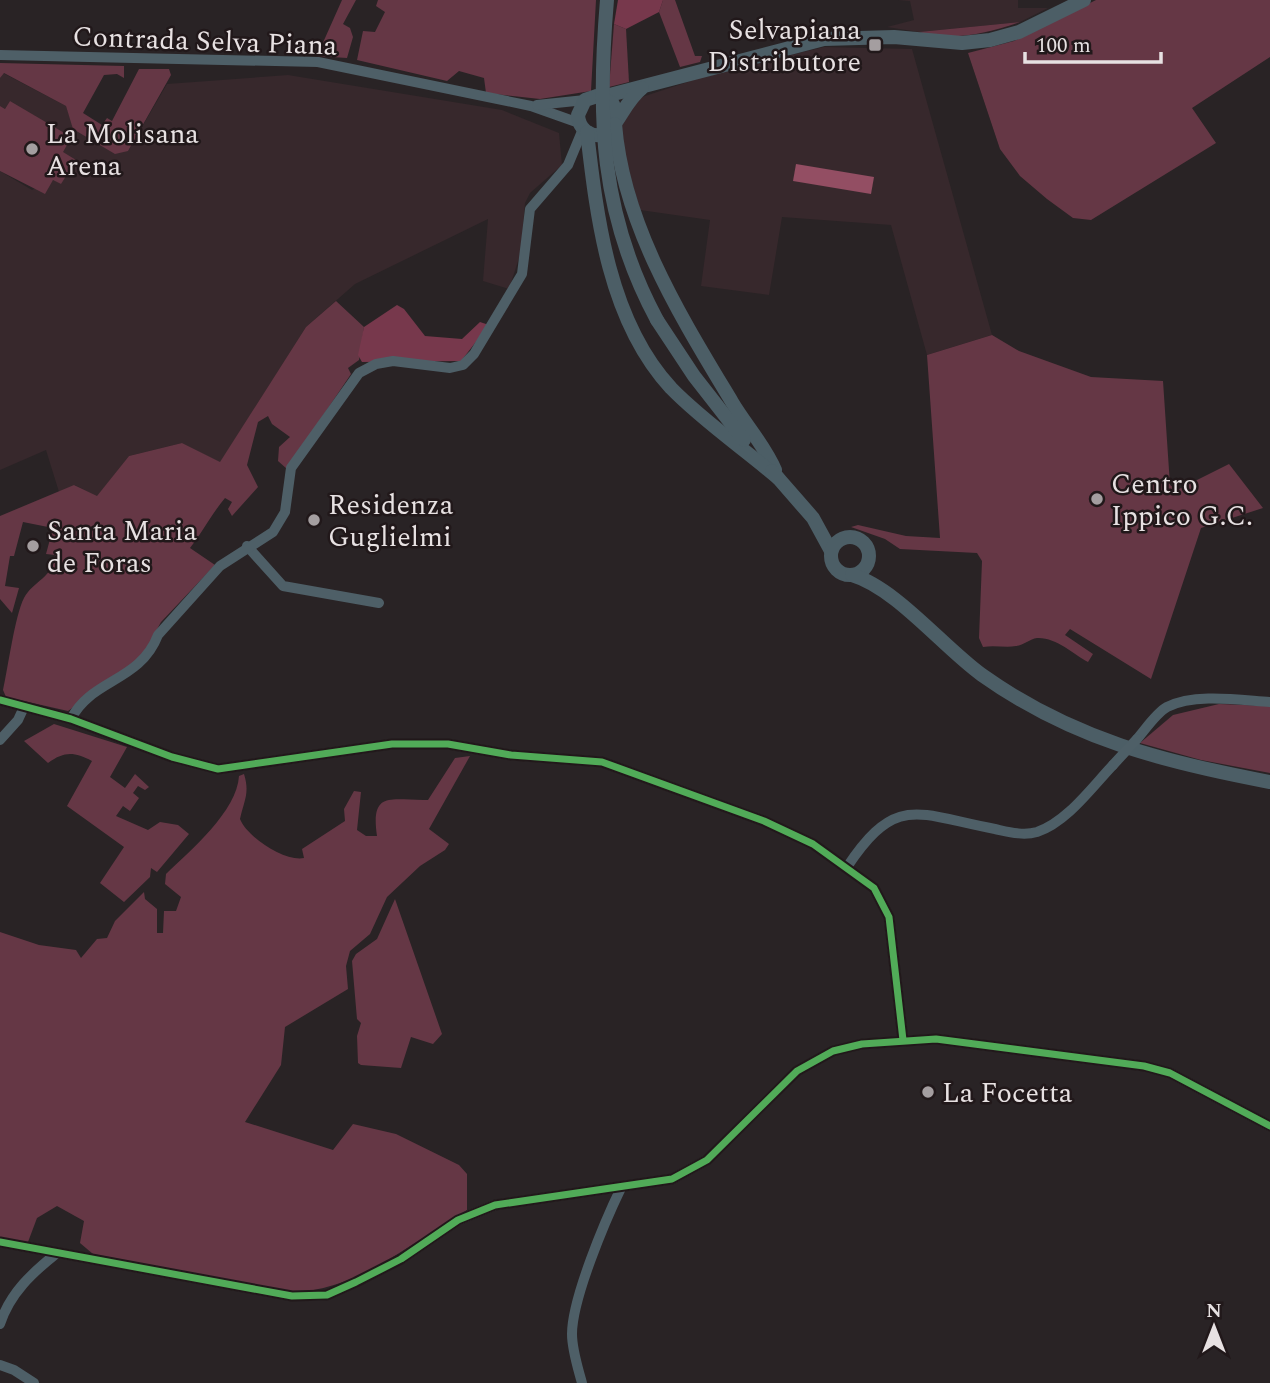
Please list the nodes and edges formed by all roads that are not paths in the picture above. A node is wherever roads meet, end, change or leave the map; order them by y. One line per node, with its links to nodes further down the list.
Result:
1 (607, 0): 10 (main road, bridge)
2 (1084, 0): 4 (main road)
3 (0, 55): 7 (street, Contrada Selva Piana)
4 (649, 83): 5 (main road); 8 (main road)
5 (602, 97): 6 (main road); 8 (main road)
6 (585, 100): 7 (street); 9 (main road)
7 (531, 106): 9 (street)
8 (616, 121): 9 (main road); 10 (main road)
9 (583, 128): 10 (main road); 13 (street)
10 (778, 478): 11 (main road)
11 (813, 517): 12 (main road); 14 (main road)
12 (846, 537): 14 (main road); 15 (main road)
13 (247, 546): 18 (street); 22 (street)
14 (831, 551): 16 (main road)
15 (868, 561): 16 (main road); 17 (main road)
16 (852, 575): 17 (main road)
17 (889, 595): 24 (main road)
18 (379, 603)
19 (0, 700): 21 (street)
20 (1270, 702): 25 (street, bridge)
21 (24, 708): 22 (street); 23 (street)
22 (71, 719): 25 (street)
23 (0, 740)
24 (1270, 782)
25 (846, 867): 26 (street)
26 (903, 1040): 27 (street); 28 (street)
27 (1270, 1126)
28 (621, 1188): 30 (street); 34 (street)
29 (0, 1242): 30 (street)
30 (57, 1253): 31 (street)
31 (0, 1324)
32 (0, 1366): 33 (street)
33 (34, 1383)
34 (582, 1383)

